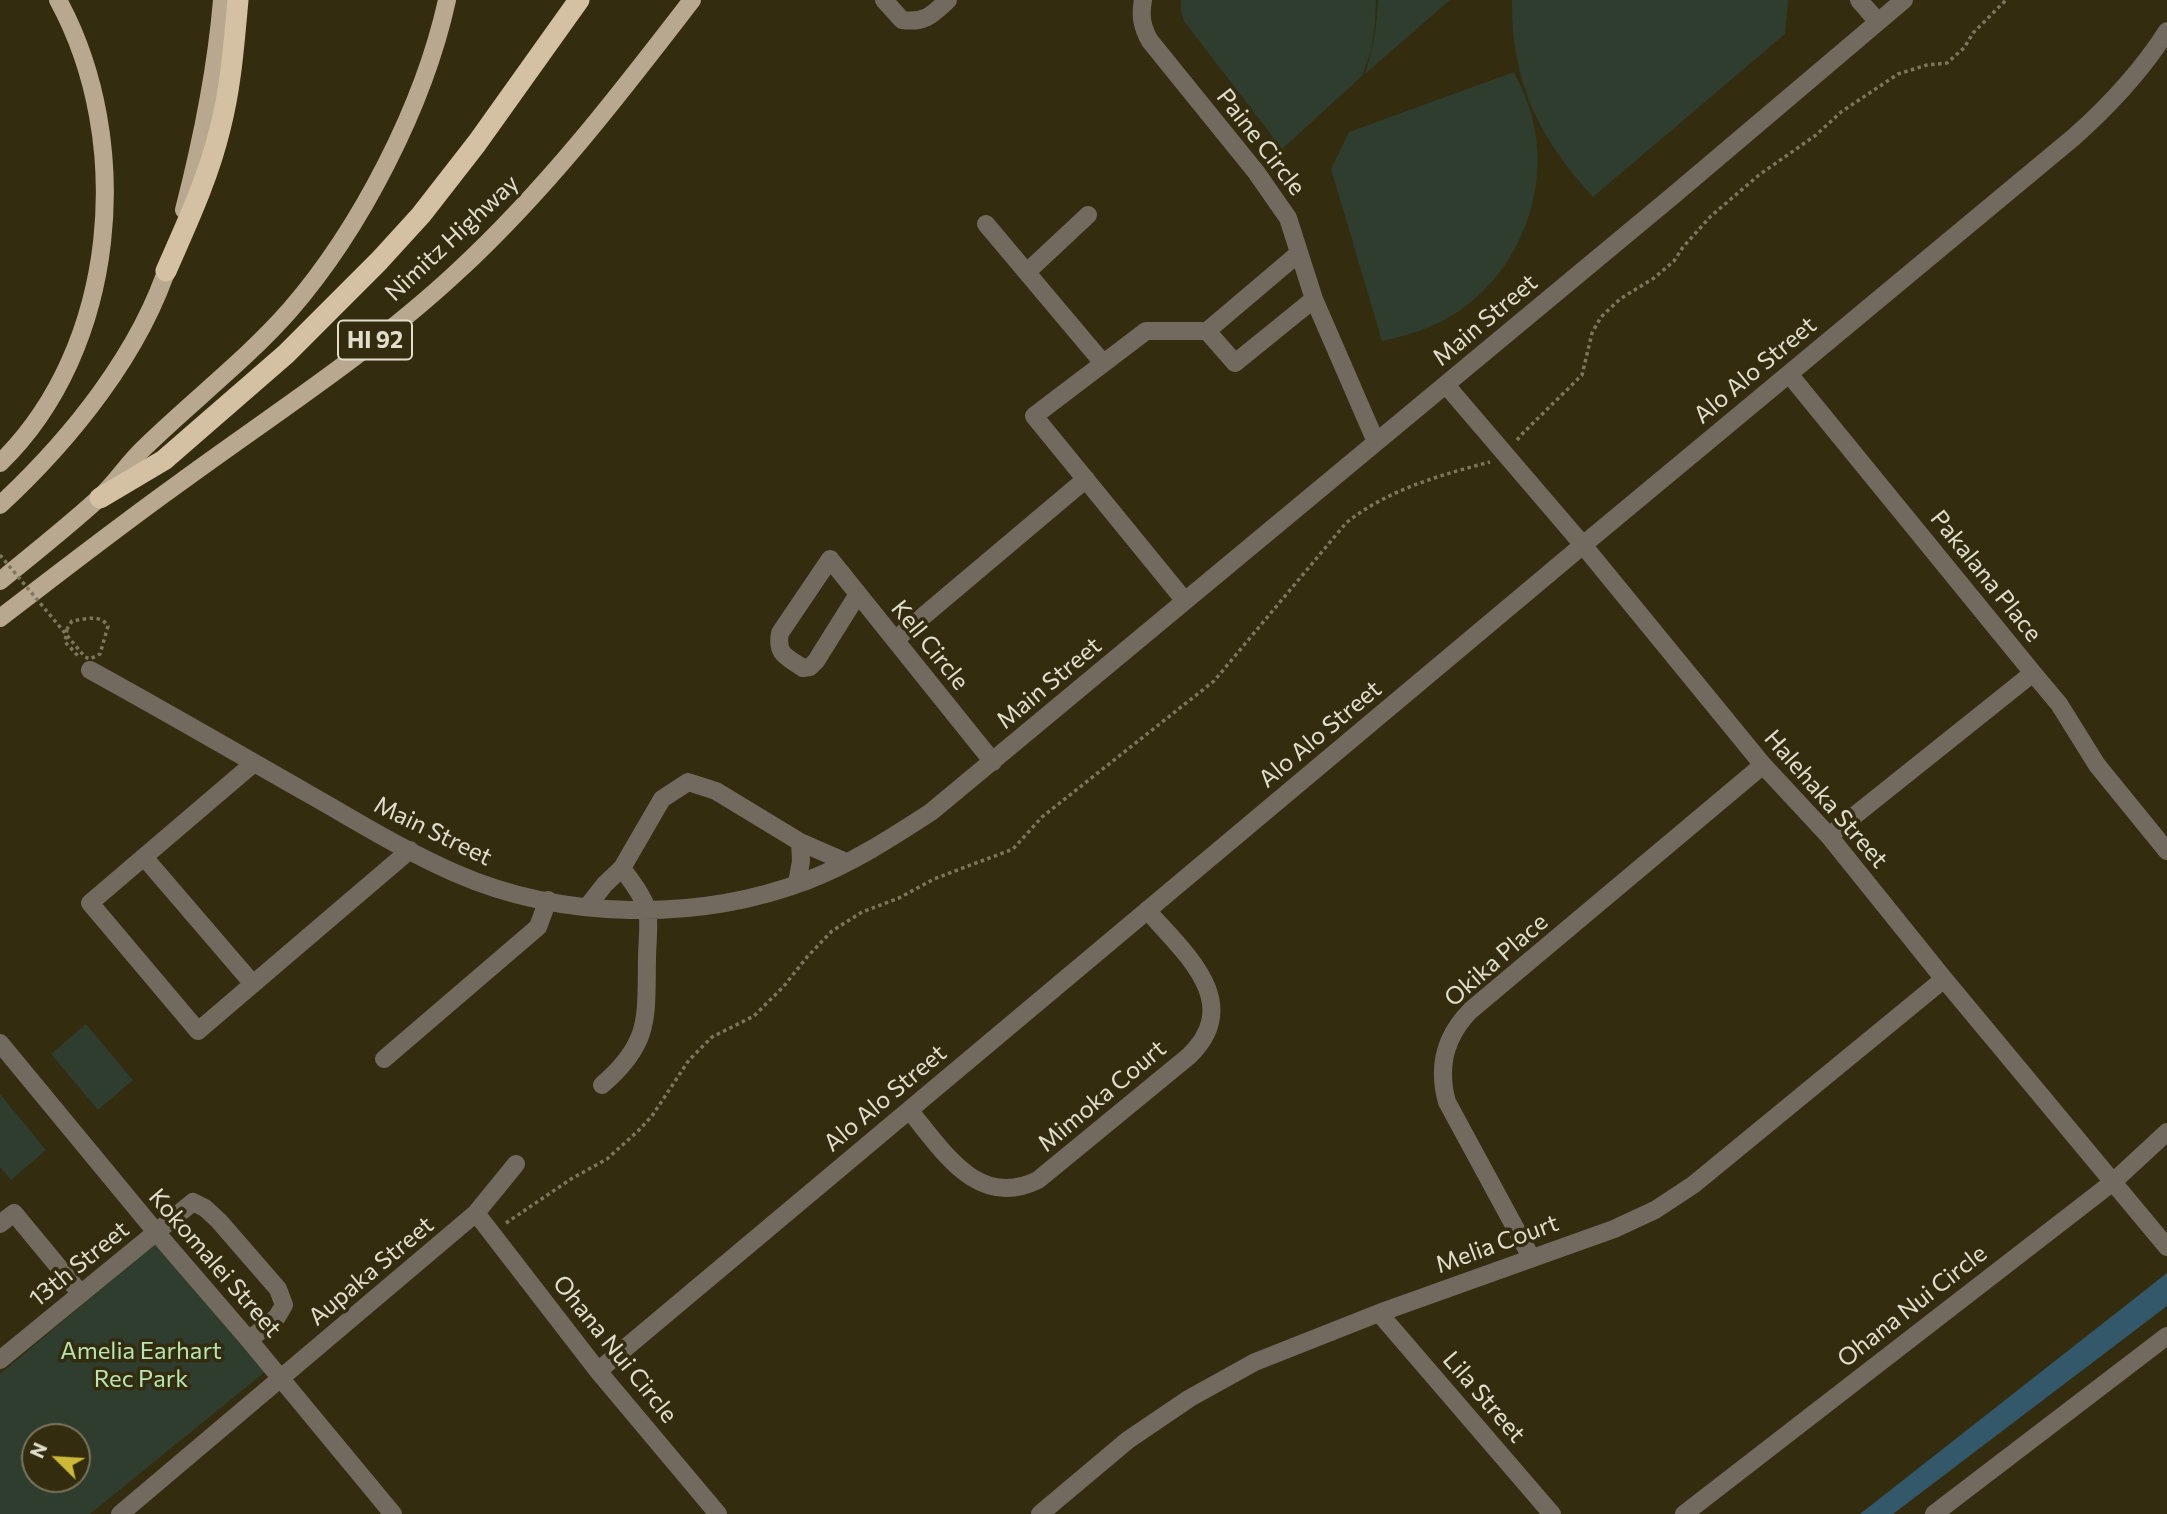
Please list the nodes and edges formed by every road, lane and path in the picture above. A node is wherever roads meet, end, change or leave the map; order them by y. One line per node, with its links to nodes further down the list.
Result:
1 (58, 0): 27 (main road)
2 (222, 0): 18 (main road)
3 (238, 0): 18 (highway)
4 (447, 0): 29 (main road)
5 (579, 0): 29 (highway)
6 (692, 0): 36 (main road, Nimitz Highway / HI 92)
7 (884, 0): 8 (street)
8 (948, 0)
9 (1143, 0): 17 (street, Paine Circle)
10 (1859, 0): 13 (street)
11 (1904, 0): 13 (street, Main Street)
12 (2006, 0): 26 (path)
13 (1878, 22): 24 (street, Main Street)
14 (2167, 31): 23 (street, Alo Alo Street)
15 (1088, 215): 19 (street)
16 (986, 224): 19 (street)
17 (1299, 253): 20 (street, Paine Circle); 21 (street)
18 (166, 271): 30 (main road)
19 (1027, 272): 22 (street)
20 (1314, 299): 21 (street); 25 (street, Paine Circle)
21 (1207, 331): 22 (street)
22 (1103, 363): 28 (street)
23 (1789, 374): 31 (street, Alo Alo Street); 39 (street, Pakalana Place)
24 (1446, 385): 25 (street, Main Street); 26 (street, Halehaka Street)
25 (1376, 442): 35 (street, Main Street)
26 (1505, 453): 31 (street, Halehaka Street); 66 (path)
27 (0, 463)
28 (1086, 479): 35 (street); 37 (street)
29 (100, 498): 33 (main road)
30 (0, 505)
31 (1583, 545): 42 (street, Halehaka Street); 54 (street, Alo Alo Street)
32 (0, 555): 38 (path, bridge)
33 (0, 581)
34 (858, 594): 34 (street, Kell Circle); 37 (street, Kell Circle)
35 (1185, 601): 40 (street, Main Street)
36 (0, 618)
37 (895, 640): 40 (street, Kell Circle)
38 (90, 670): 41 (street, Main Street)
39 (2033, 673): 43 (street, Pakalana Place); 46 (street)
40 (993, 762): 48 (street, Main Street)
41 (254, 763): 45 (street, Main Street); 47 (street)
42 (1763, 765): 43 (street, Halehaka Street); 69 (street, Okika Place)
43 (1829, 836): 55 (street, Halehaka Street)
44 (800, 842): 48 (street); 49 (street); 50 (street)
45 (410, 850): 51 (street, Main Street); 56 (street)
46 (2167, 851)
47 (144, 857): 56 (street); 56 (street)
48 (846, 862): 50 (street, Main Street)
49 (622, 868): 52 (street); 53 (street)
50 (797, 883): 53 (street, Main Street)
51 (548, 900): 52 (street, Main Street); 58 (street)
52 (587, 907): 53 (street, Main Street)
53 (647, 910): 59 (street)
54 (1147, 910): 60 (street, Alo Alo Street); 60 (street, Mimoka Court)
55 (1944, 979): 63 (street, Halehaka Street); 69 (street, Melia Court)
56 (253, 984)
57 (0, 1043): 67 (street, Kokomalei Street)
58 (384, 1059)
59 (602, 1085)
60 (909, 1110): 75 (street, Alo Alo Street)
61 (2167, 1132): 63 (street, Ohana Nui Circle)
62 (516, 1164): 64 (street, Aupaka Street)
63 (2113, 1182): 68 (street, Halehaka Street); 82 (street, Ohana Nui Circle)
64 (476, 1213): 75 (street, Ohana Nui Circle); 76 (street, Aupaka Street)
65 (0, 1224): 70 (street)
66 (505, 1224)
67 (156, 1232): 70 (street, 13th Street); 73 (street, Kokomalei Street); 73 (street, 13th Street)
68 (2167, 1247)
69 (1531, 1257): 71 (street, Melia Court)
70 (80, 1294): 74 (street, 13th Street)
71 (1380, 1313): 80 (street, Melia Court); 81 (street, Lila Street)
72 (2167, 1336): 83 (street)
73 (249, 1340): 76 (street, Kokomalei Street)
74 (0, 1360)
75 (598, 1371): 79 (street, Ohana Nui Circle)
76 (282, 1379): 77 (street, Aupaka Street); 78 (street, Kokomalei Street)
77 (120, 1514)
78 (393, 1514)
79 (718, 1514)
80 (1040, 1514)
81 (1552, 1514)
82 (1684, 1514)
83 (1934, 1514)

